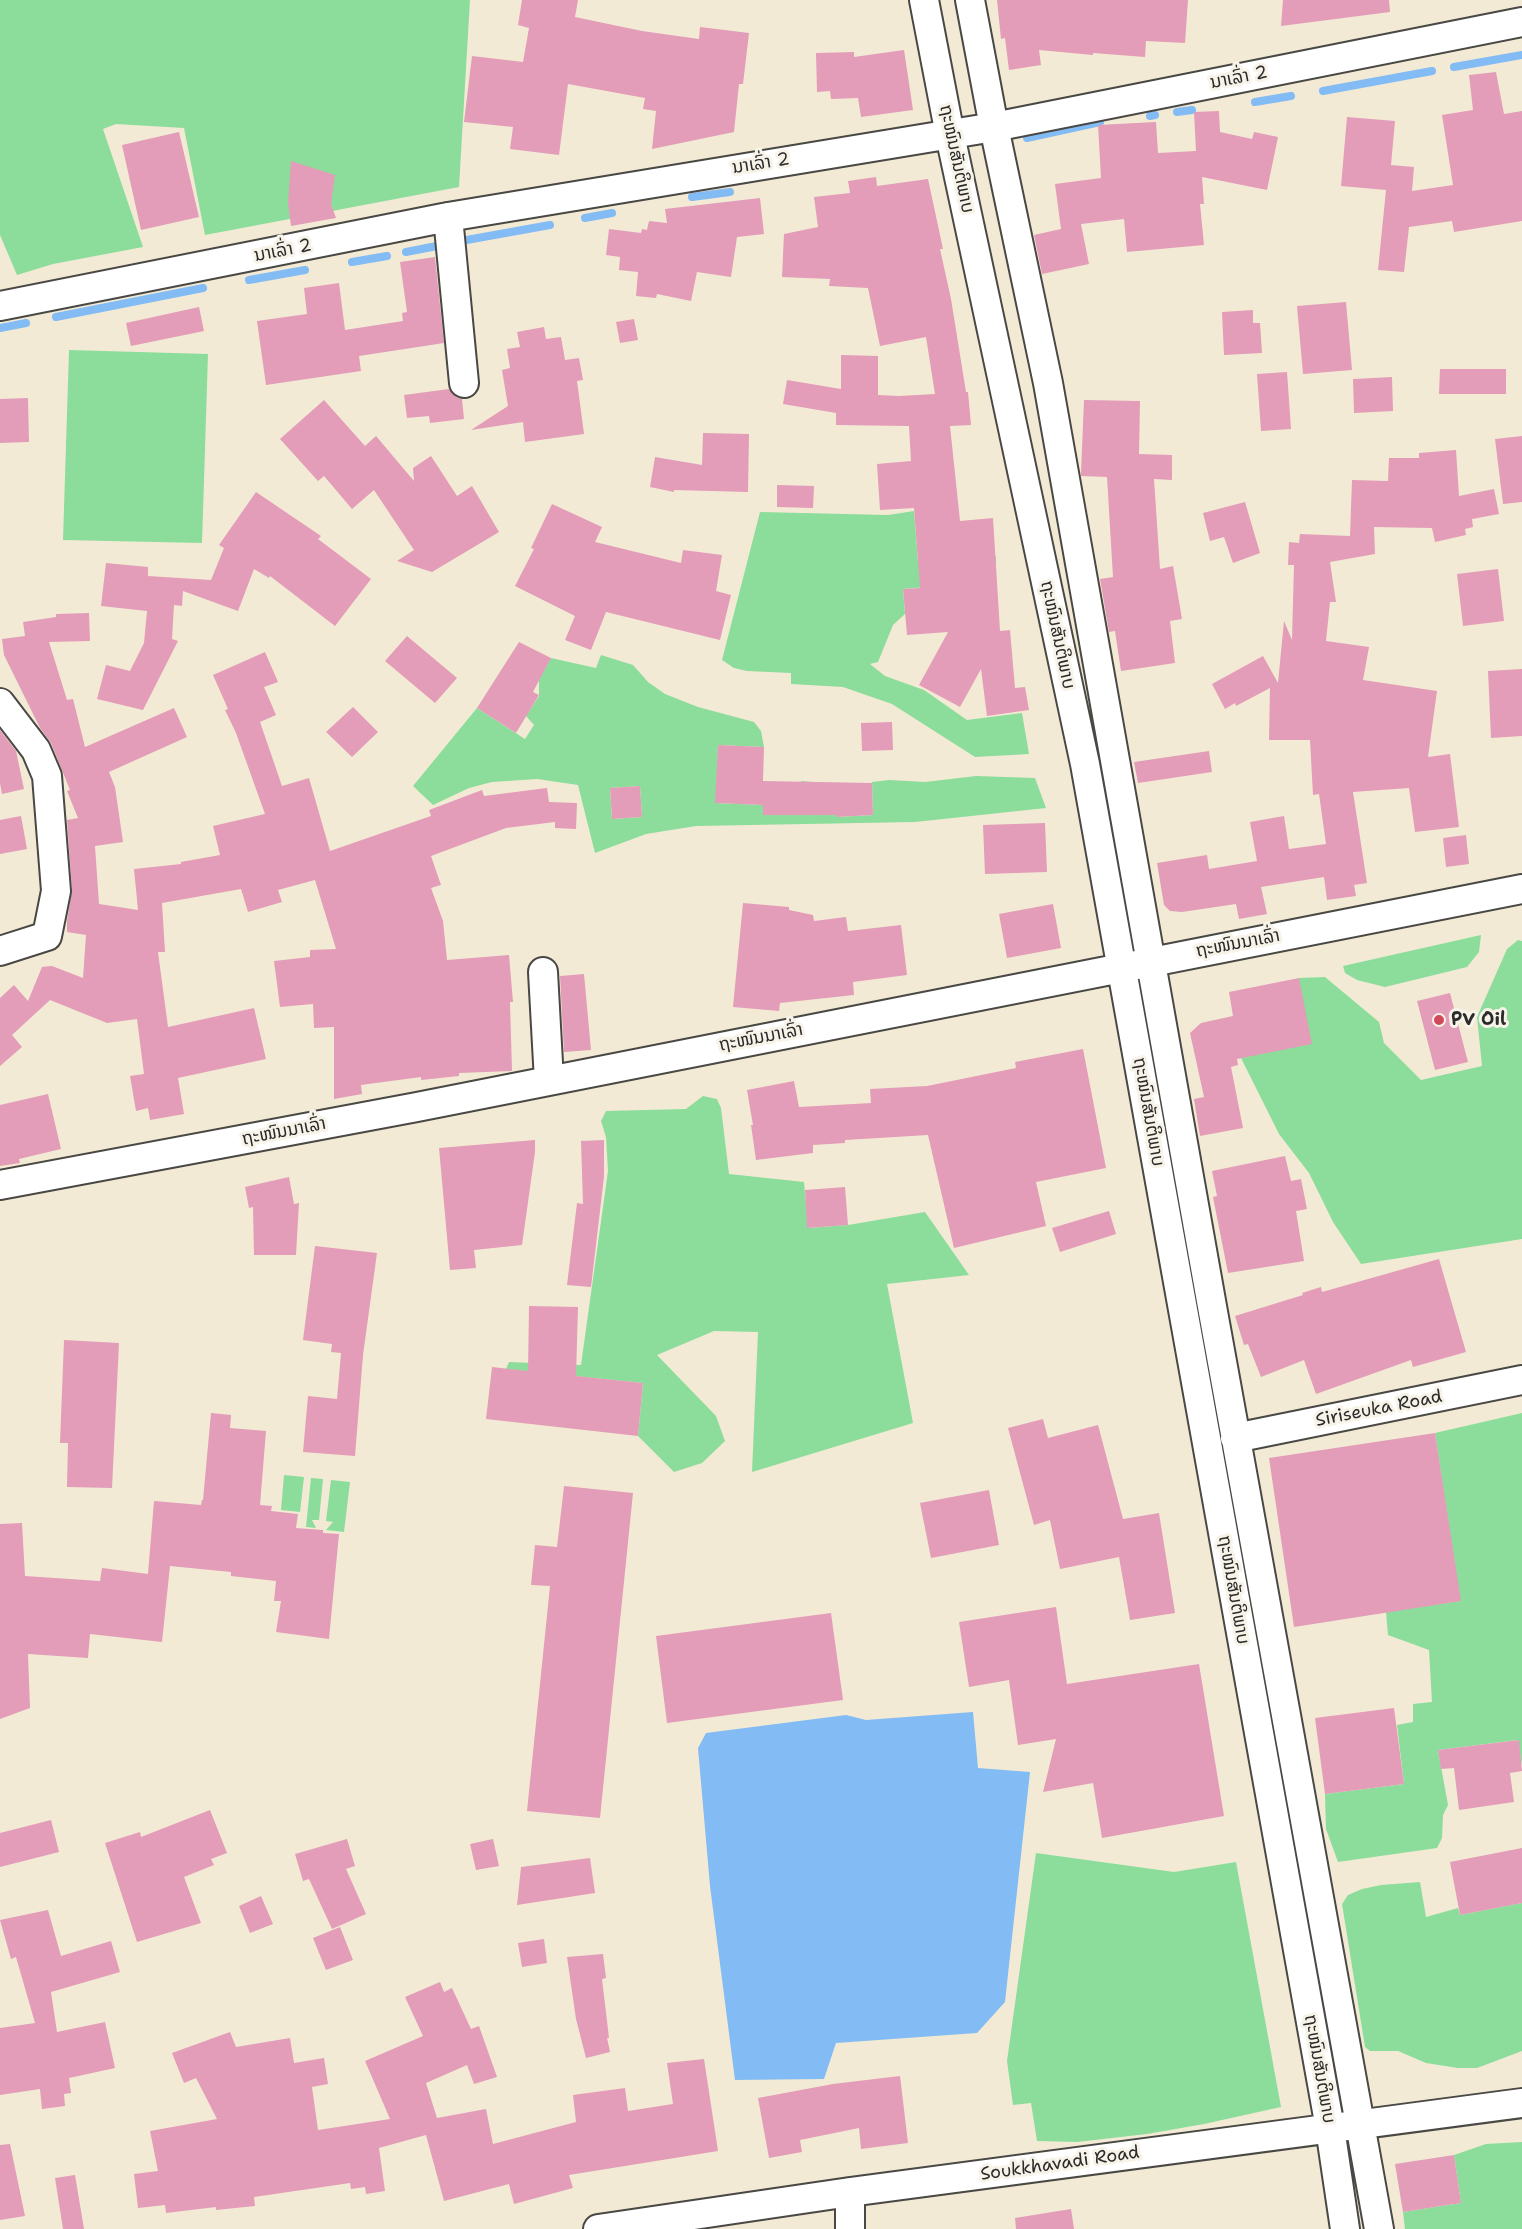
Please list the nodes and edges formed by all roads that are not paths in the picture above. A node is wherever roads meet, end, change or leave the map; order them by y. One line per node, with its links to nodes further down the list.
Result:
1 (924, 0): 5 (street, ຖະໜົນສັນຕິພາບ)
2 (970, 0): 4 (street, ຖະໜົນສັນຕິພາບ)
3 (1522, 22): 4 (street, ນາເລົ່າ 2)
4 (994, 127): 5 (street, ນາເລົ່າ 2); 12 (street, ຖະໜົນສັນຕິພາບ)
5 (950, 135): 6 (street, ນາເລົ່າ 2); 13 (street, ຖະໜົນສັນຕິພາບ)
6 (448, 218): 7 (street, ນາເລົ່າ 2); 8 (street)
7 (0, 306)
8 (464, 383)
9 (0, 703): 11 (street)
10 (1522, 889): 12 (street, ຖະໜົນນາເລົ່າ)
11 (0, 951)
12 (1151, 961): 13 (street, ຖະໜົນນາເລົ່າ); 18 (street, ຖະໜົນສັນຕິພາບ)
13 (1122, 966): 15 (street, ຖະໜົນນາເລົ່າ); 21 (street, ຖະໜົນສັນຕິພາບ)
14 (543, 972): 15 (street)
15 (549, 1081): 16 (street, ຖະໜົນນາເລົ່າ)
16 (0, 1185)
17 (1522, 1380): 18 (street, Siriseuka Road)
18 (1235, 1438): 20 (street, ຖະໜົນສັນຕິພາບ)
19 (1522, 2103): 20 (street, Soukkhavadi Road)
20 (1361, 2124): 21 (street, Soukkhavadi Road); 26 (street, ຖະໜົນສັນຕິພາບ)
21 (1330, 2128): 22 (street, Soukkhavadi Road); 25 (street, ຖະໜົນສັນຕິພາບ)
22 (850, 2192): 23 (street, Soukkhavadi Road); 24 (street)
23 (598, 2229)
24 (850, 2229)
25 (1345, 2229)
26 (1379, 2229)

